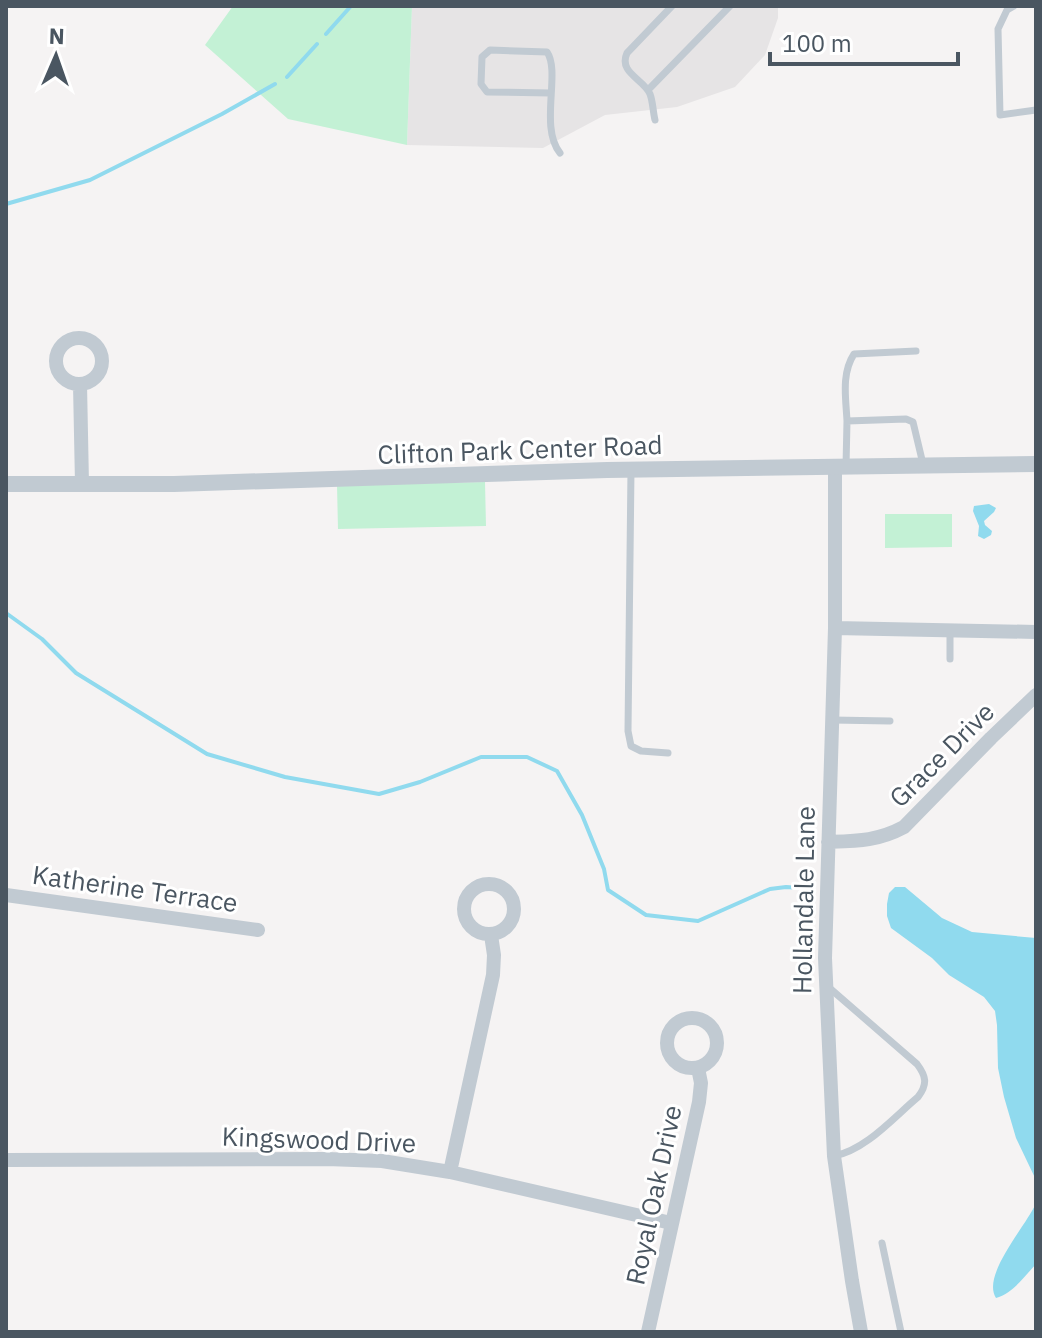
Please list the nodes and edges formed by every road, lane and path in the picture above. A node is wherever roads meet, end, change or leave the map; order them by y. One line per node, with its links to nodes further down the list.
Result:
1 (672, 6): 4 (lane)
2 (730, 6): 4 (lane)
3 (1014, 6): 6 (lane)
4 (648, 90): 7 (lane)
5 (551, 93): 5 (lane); 8 (lane)
6 (1036, 110)
7 (655, 120)
8 (560, 153)
9 (916, 351): 11 (lane)
10 (80, 384): 17 (street)
11 (847, 421): 13 (lane); 14 (lane)
12 (1036, 464): 13 (street, Clifton Park Center Road)
13 (923, 465): 14 (street, Clifton Park Center Road)
14 (840, 466): 15 (street, Clifton Park Center Road); 18 (street, Hollandale Lane)
15 (631, 470): 17 (street, Clifton Park Center Road); 25 (lane)
16 (6, 484): 17 (street, Clifton Park Center Road)
17 (82, 484)
18 (835, 628): 19 (street); 23 (street, Hollandale Lane)
19 (950, 631): 20 (street); 21 (lane)
20 (1036, 632)
21 (950, 659)
22 (1036, 695): 26 (street, Grace Drive)
23 (832, 720): 24 (lane); 26 (street, Hollandale Lane)
24 (890, 721)
25 (668, 753)
26 (828, 842): 30 (street, Hollandale Lane)
27 (6, 895): 28 (street, Katherine Terrace)
28 (258, 930)
29 (491, 935): 34 (street)
30 (826, 985): 32 (street, Hollandale Lane); 32 (lane)
31 (698, 1068): 35 (street, Royal Oak Drive)
32 (834, 1156): 38 (street, Hollandale Lane)
33 (6, 1160): 34 (street, Kingswood Drive)
34 (450, 1172): 35 (street, Kingswood Drive)
35 (671, 1223): 37 (street, Royal Oak Drive)
36 (882, 1243): 39 (lane)
37 (648, 1332)
38 (861, 1332)
39 (901, 1332)

